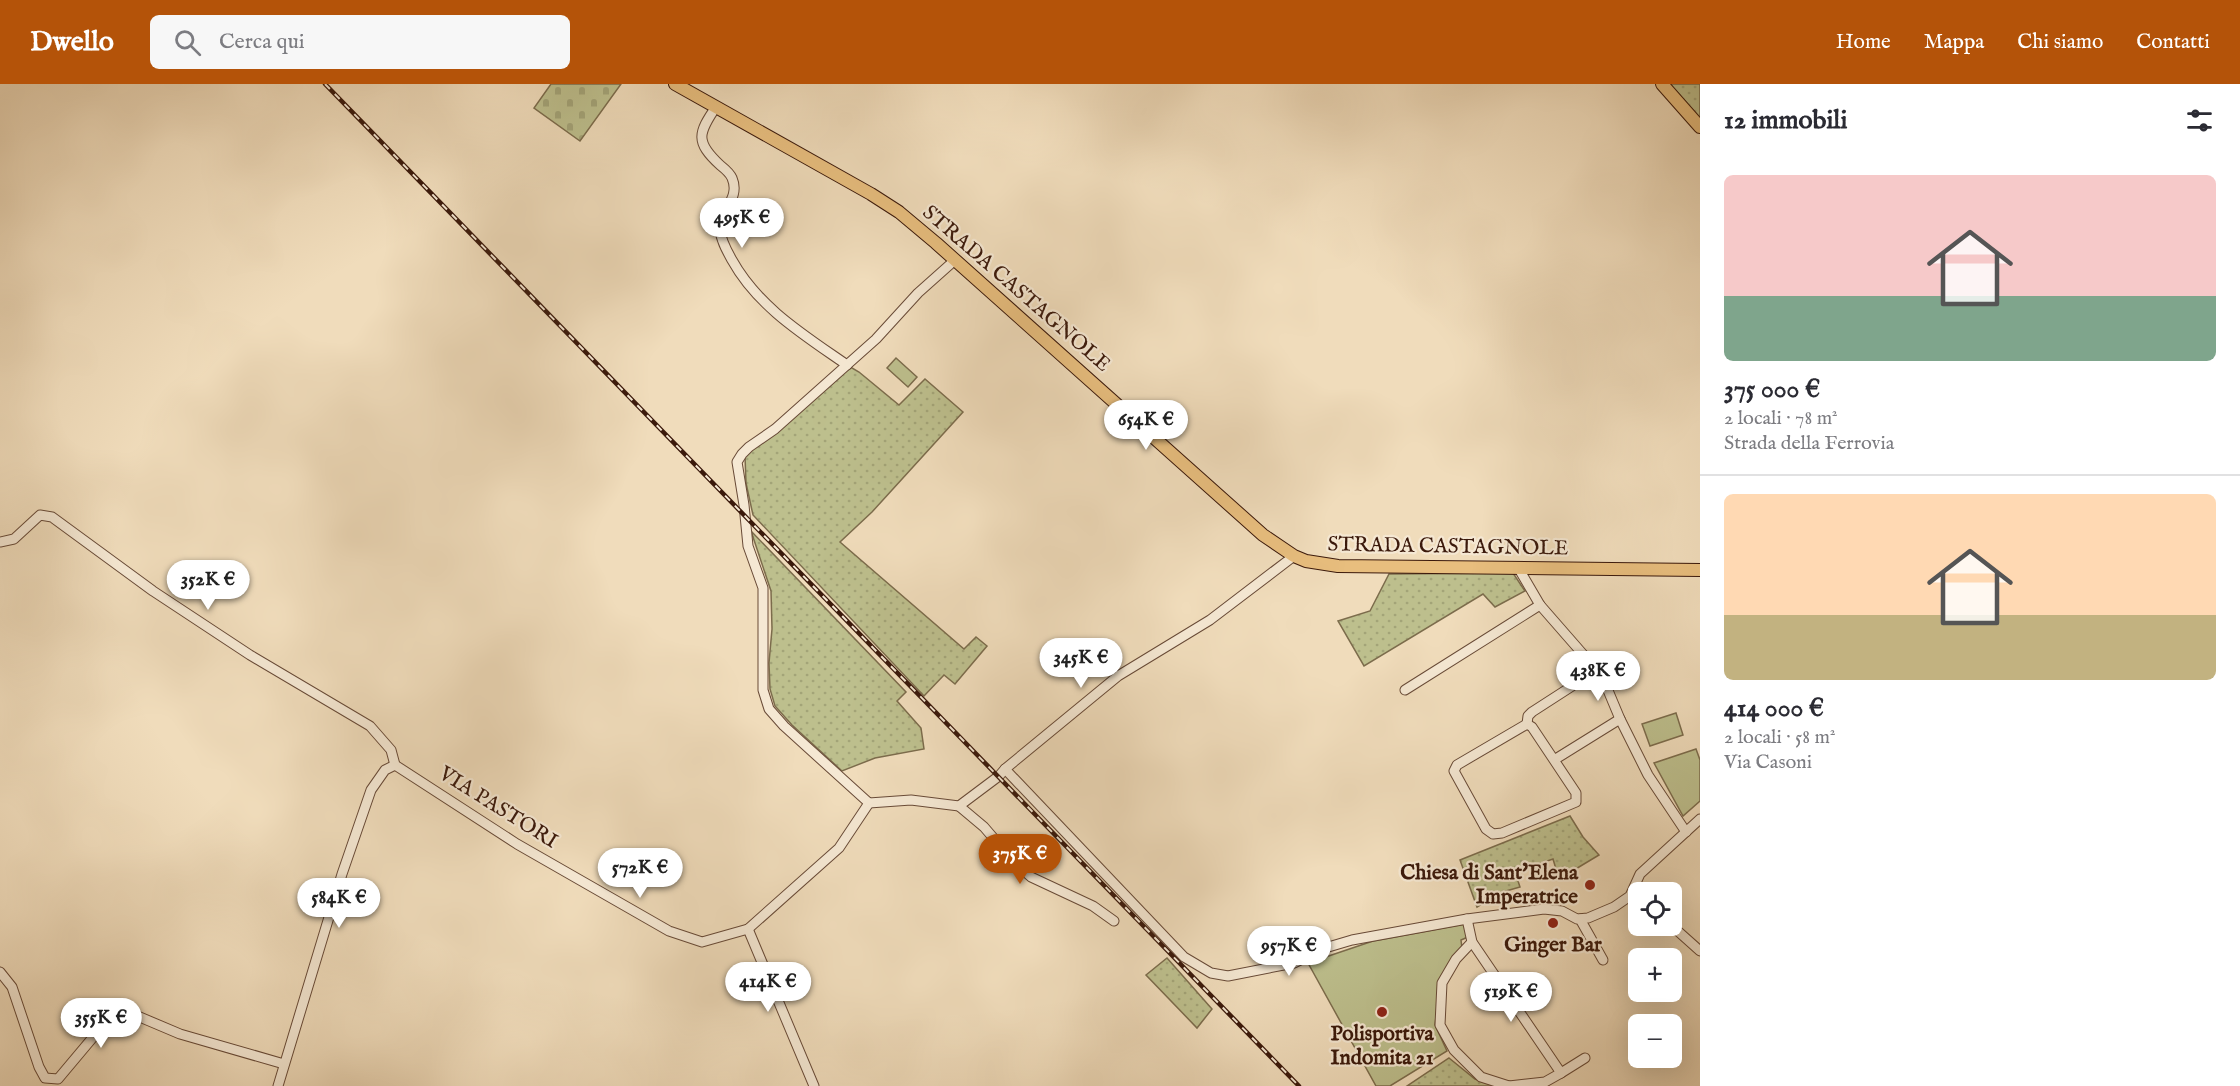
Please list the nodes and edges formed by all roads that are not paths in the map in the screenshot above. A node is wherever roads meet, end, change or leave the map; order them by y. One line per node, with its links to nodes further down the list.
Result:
1 (675, 84): 3 (main road, STRADA CASTAGNOLE)
2 (1662, 84): 4 (main road)
3 (716, 107): 5 (main road, STRADA CASTAGNOLE); 6 (street)
4 (1700, 127)
5 (955, 260): 6 (street); 8 (main road, STRADA CASTAGNOLE)
6 (847, 365): 19 (street)
7 (0, 542): 17 (street)
8 (1294, 556): 9 (main road, STRADA CASTAGNOLE); 18 (street)
9 (1519, 569): 10 (main road, STRADA CASTAGNOLE); 11 (street)
10 (1700, 570)
11 (1540, 605): 12 (street); 13 (street)
12 (1597, 670): 14 (street); 15 (street)
13 (1406, 690)
14 (1620, 719): 16 (street); 22 (street)
15 (1527, 724): 16 (street); 16 (street)
16 (1554, 760)
17 (396, 765): 28 (street, VIA PASTORI); 35 (street)
18 (1005, 769): 20 (street); 25 (street)
19 (869, 803): 20 (street); 28 (street, VIA PASTORI)
20 (959, 806): 27 (street)
21 (1700, 819): 22 (street)
22 (1686, 832): 23 (street)
23 (1639, 882)
24 (1628, 897): 26 (street)
25 (1467, 919): 26 (street); 30 (street)
26 (1580, 919): 32 (street)
27 (1114, 921)
28 (748, 929): 38 (street)
29 (1682, 935): 31 (street)
30 (1472, 942): 36 (street); 39 (street)
31 (1700, 951)
32 (1604, 960)
33 (0, 972): 35 (street)
34 (1585, 1058): 36 (street)
35 (284, 1064): 37 (street)
36 (1561, 1073): 39 (street)
37 (278, 1086)
38 (814, 1086)
39 (1509, 1086)

